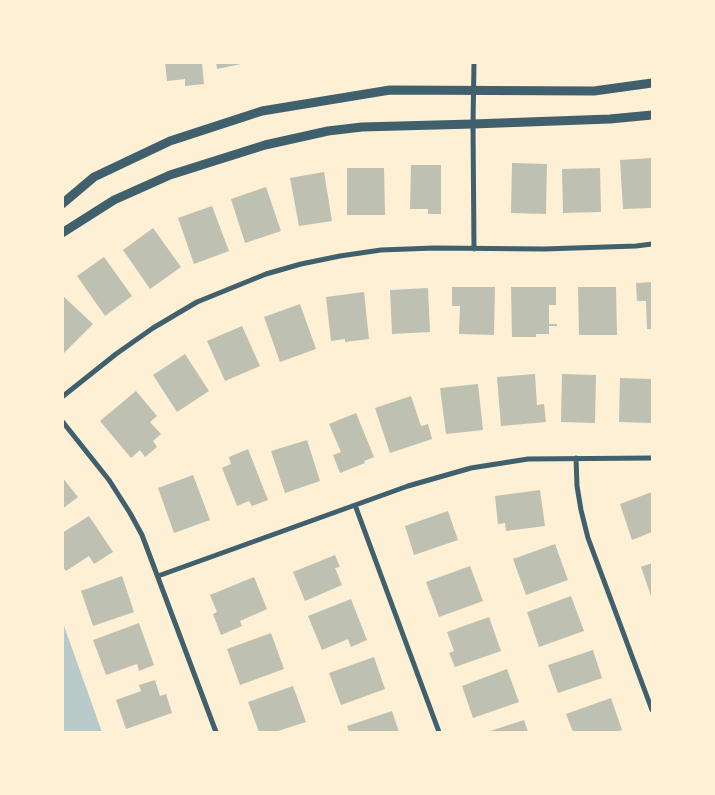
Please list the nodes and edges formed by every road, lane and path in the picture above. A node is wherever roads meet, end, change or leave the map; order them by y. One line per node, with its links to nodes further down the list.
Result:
1 (474, 62): 3 (street)
2 (652, 83): 3 (street)
3 (473, 91): 5 (street); 6 (street)
4 (652, 116): 5 (street)
5 (473, 124): 7 (street); 9 (street)
6 (62, 204)
7 (62, 233)
8 (652, 244): 9 (street)
9 (474, 249): 10 (street)
10 (62, 397)
11 (62, 421): 15 (street)
12 (576, 458): 13 (street); 14 (street); 16 (street)
13 (652, 458)
14 (355, 505): 15 (street); 18 (street)
15 (158, 576): 17 (street)
16 (652, 710)
17 (216, 732)
18 (439, 732)

